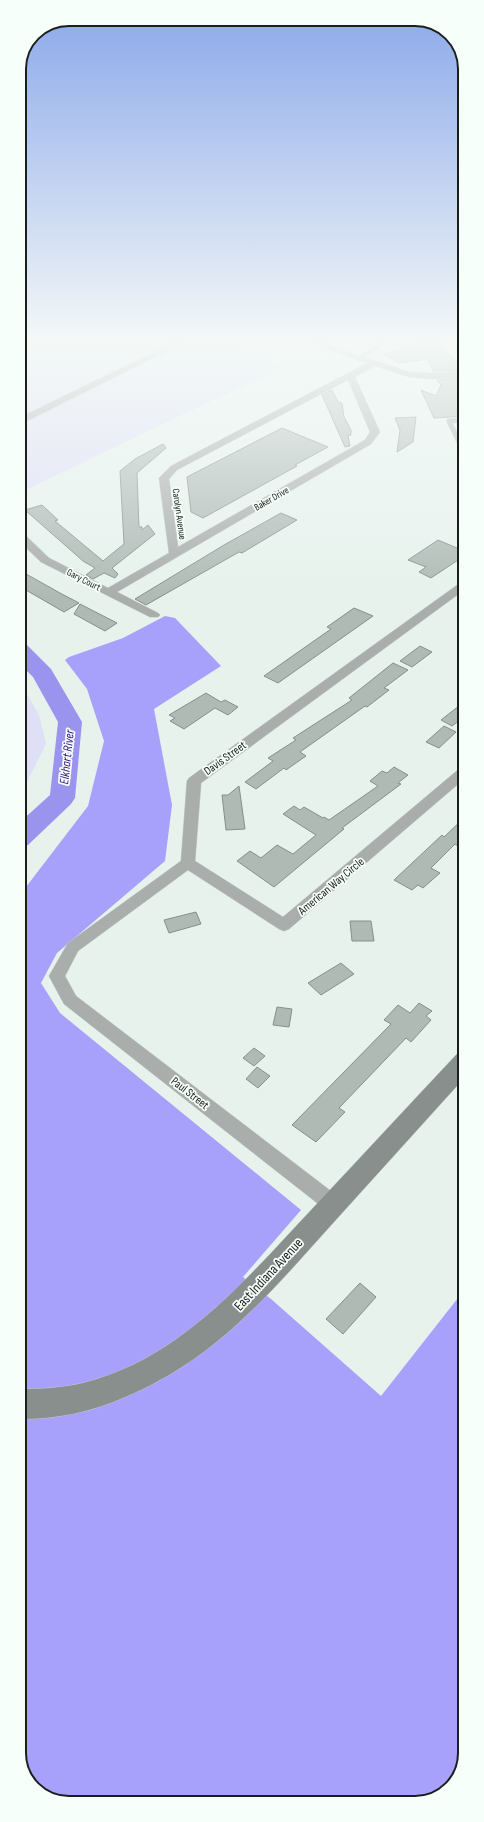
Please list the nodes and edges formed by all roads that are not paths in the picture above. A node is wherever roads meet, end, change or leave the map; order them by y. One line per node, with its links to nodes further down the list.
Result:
1 (250, 428): 6 (street, Carolyn Avenue)
2 (373, 428): 6 (street, Baker Drive)
3 (452, 428): 4 (lane)
4 (458, 440)
5 (26, 542): 8 (street, Gary Court)
6 (174, 554): 8 (street, Baker Drive)
7 (458, 589): 11 (street, Davis Street)
8 (109, 592): 9 (street, Gary Court)
9 (154, 615)
10 (458, 777): 11 (street, American Way Circle)
11 (188, 863): 13 (street, Paul Street)
12 (458, 1069): 13 (street, East Indiana Avenue)
13 (333, 1204): 14 (street, East Indiana Avenue)
14 (26, 1404)

